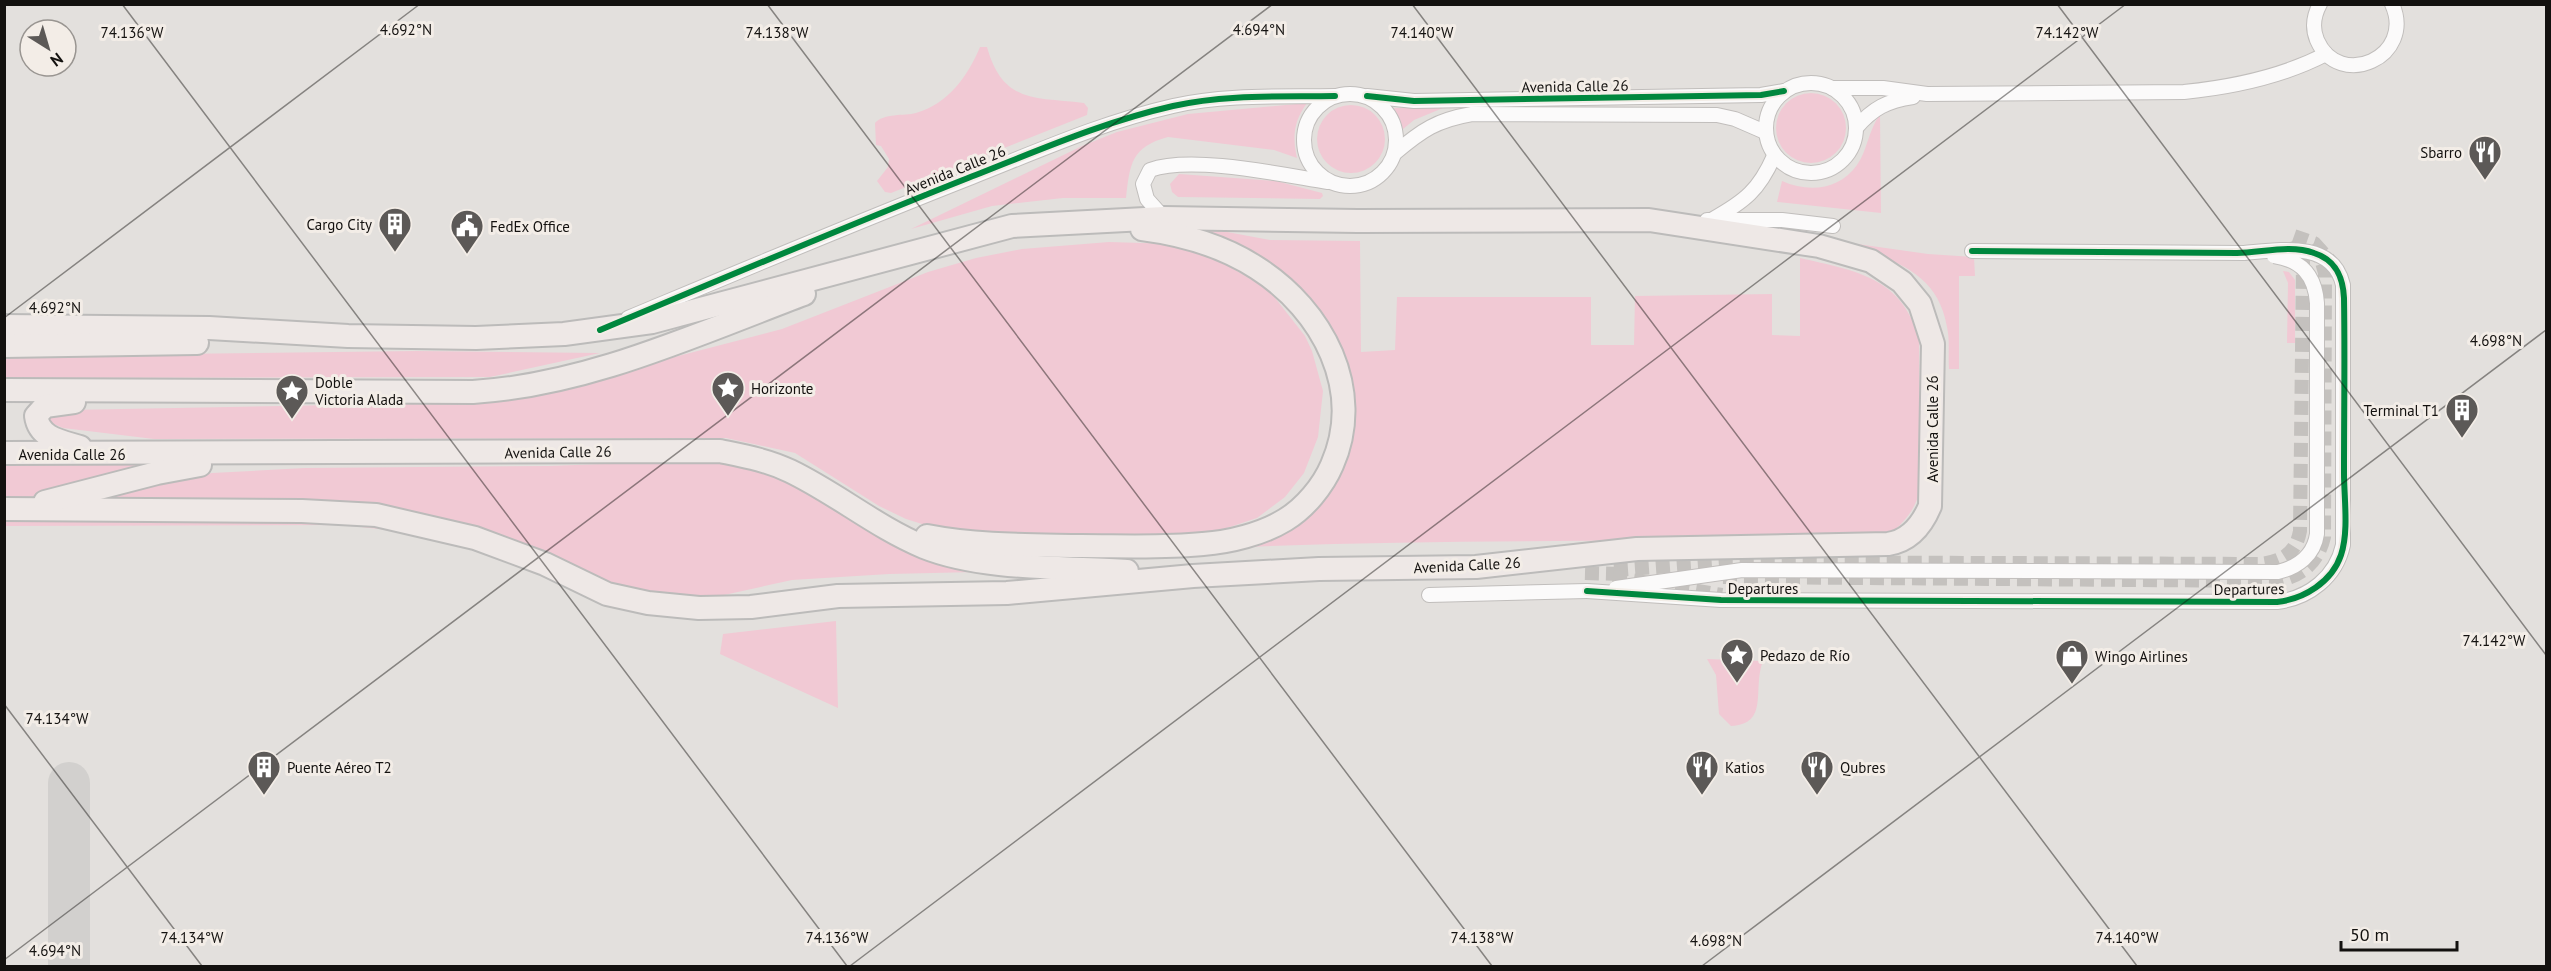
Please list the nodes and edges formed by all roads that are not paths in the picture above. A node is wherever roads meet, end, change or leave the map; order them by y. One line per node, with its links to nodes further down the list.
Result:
1 (2320, 4): 3 (street)
2 (2392, 4): 3 (street)
3 (2326, 54): 6 (street)
4 (1832, 88): 5 (street); 6 (street); 9 (street)
5 (1784, 92): 8 (street, Avenida Calle 26); 10 (street)
6 (1927, 94): 9 (street)
7 (1335, 96): 8 (street); 13 (street); 23 (street, Avenida Calle 26)
8 (1367, 96): 11 (street)
9 (1856, 128): 12 (street)
10 (1765, 132): 11 (street, Avenida Calle 26); 12 (street)
11 (1395, 153): 13 (street)
12 (1774, 156): 16 (street)
13 (1330, 182): 14 (street)
14 (1164, 218): 15 (main road, Avenida Calle 26); 17 (main road, Avenida Calle 26)
15 (1649, 220): 16 (street); 33 (main road, Avenida Calle 26)
16 (1711, 220): 18 (street)
17 (1082, 221): 19 (main road, Avenida Calle 26); 32 (main road)
18 (1833, 226)
19 (943, 243): 23 (main road, Avenida Calle 26); 27 (main road, Avenida Calle 26)
20 (1972, 251): 21 (street, Departures)
21 (2244, 253): 34 (street, Departures, bridge); 34 (street, Departures, bridge)
22 (4, 326): 24 (main road, Avenida Calle 26)
23 (600, 330): 24 (main road, Avenida Calle 26)
24 (348, 336): 25 (main road, Avenida Calle 26)
25 (4, 346)
26 (4, 390): 27 (main road, Avenida Calle 26)
27 (153, 392): 29 (main road)
28 (4, 453): 29 (main road, Avenida Calle 26)
29 (105, 454): 30 (main road, Avenida Calle 26)
30 (278, 454): 31 (main road); 32 (main road, Avenida Calle 26)
31 (11, 509): 33 (main road, Avenida Calle 26)
32 (885, 526): 33 (main road, Avenida Calle 26)
33 (1194, 576)
34 (1587, 591): 35 (street, Departures)
35 (1429, 595)

